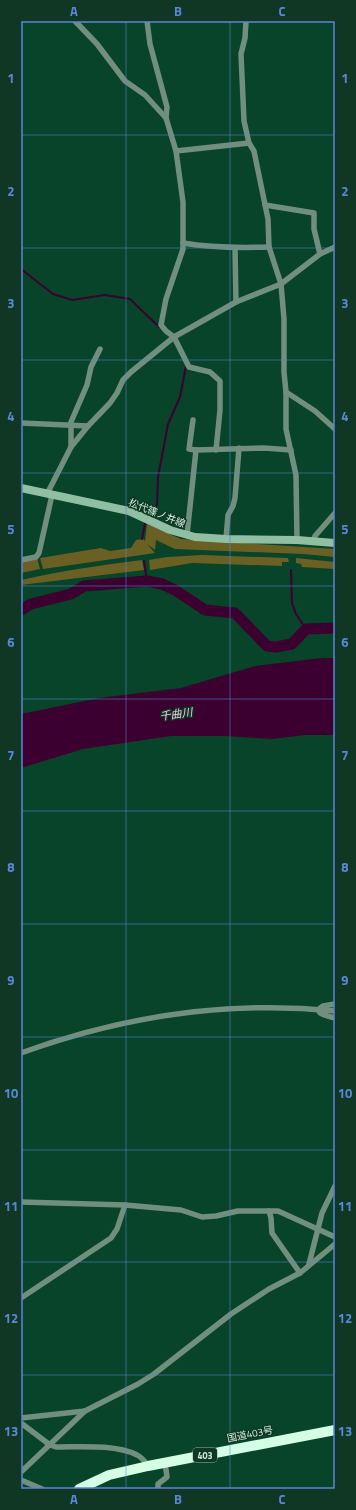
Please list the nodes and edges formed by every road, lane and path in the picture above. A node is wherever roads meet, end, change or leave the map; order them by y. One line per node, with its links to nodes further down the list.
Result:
1 (75, 21): 4 (street)
2 (147, 21): 4 (street)
3 (246, 21): 5 (street)
4 (166, 118): 6 (street)
5 (249, 143): 6 (street); 7 (street)
6 (176, 151): 8 (street)
7 (265, 205): 9 (street); 12 (street)
8 (183, 243): 11 (street); 15 (street)
9 (269, 247): 11 (street); 13 (street)
10 (335, 247): 12 (street)
11 (235, 248): 14 (street)
12 (320, 254): 13 (street)
13 (281, 284): 14 (street); 17 (street)
14 (236, 302): 15 (street)
15 (174, 337): 21 (street); 26 (street)
16 (100, 349): 20 (street)
17 (286, 392): 22 (street); 27 (street)
18 (193, 420): 25 (street)
19 (21, 423): 20 (street)
20 (70, 425): 21 (street); 23 (street)
21 (88, 426): 23 (street)
22 (335, 429)
23 (71, 447): 29 (street)
24 (239, 448): 26 (street); 27 (street); 32 (street)
25 (196, 450): 26 (street); 31 (street)
26 (216, 450)
27 (291, 450): 33 (street)
28 (21, 488): 29 (main road, 松代篠ノ井線)
29 (50, 494): 31 (main road, 松代篠ノ井線); 36 (street)
30 (335, 513): 34 (street)
31 (187, 535): 32 (main road, 松代篠ノ井線)
32 (226, 539): 33 (main road, 松代篠ノ井線)
33 (297, 540): 34 (main road, 松代篠ノ井線)
34 (313, 541): 35 (main road, 松代篠ノ井線)
35 (335, 543)
36 (21, 560)
37 (335, 1004): 38 (street)
38 (318, 1010): 39 (street); 40 (street); 41 (street)
39 (335, 1012)
40 (335, 1018)
41 (21, 1053)
42 (335, 1186): 46 (street)
43 (21, 1202): 44 (street)
44 (125, 1205): 45 (street); 51 (street)
45 (269, 1211): 46 (street); 50 (street)
46 (318, 1230): 47 (street); 49 (street)
47 (335, 1237)
48 (335, 1244): 49 (street)
49 (309, 1264): 50 (street)
50 (300, 1272): 52 (street)
51 (21, 1298)
52 (85, 1411): 53 (street); 56 (street)
53 (21, 1418)
54 (21, 1423): 56 (street)
55 (335, 1430): 57 (highway, 国道403号 / 403)
56 (50, 1445): 58 (street); 59 (street)
57 (165, 1463): 58 (highway, 国道403号 / 403); 63 (street)
58 (148, 1466): 62 (highway, 国道403号 / 403)
59 (21, 1472)
60 (21, 1480): 61 (street)
61 (42, 1489)
62 (79, 1489)
63 (158, 1489)

